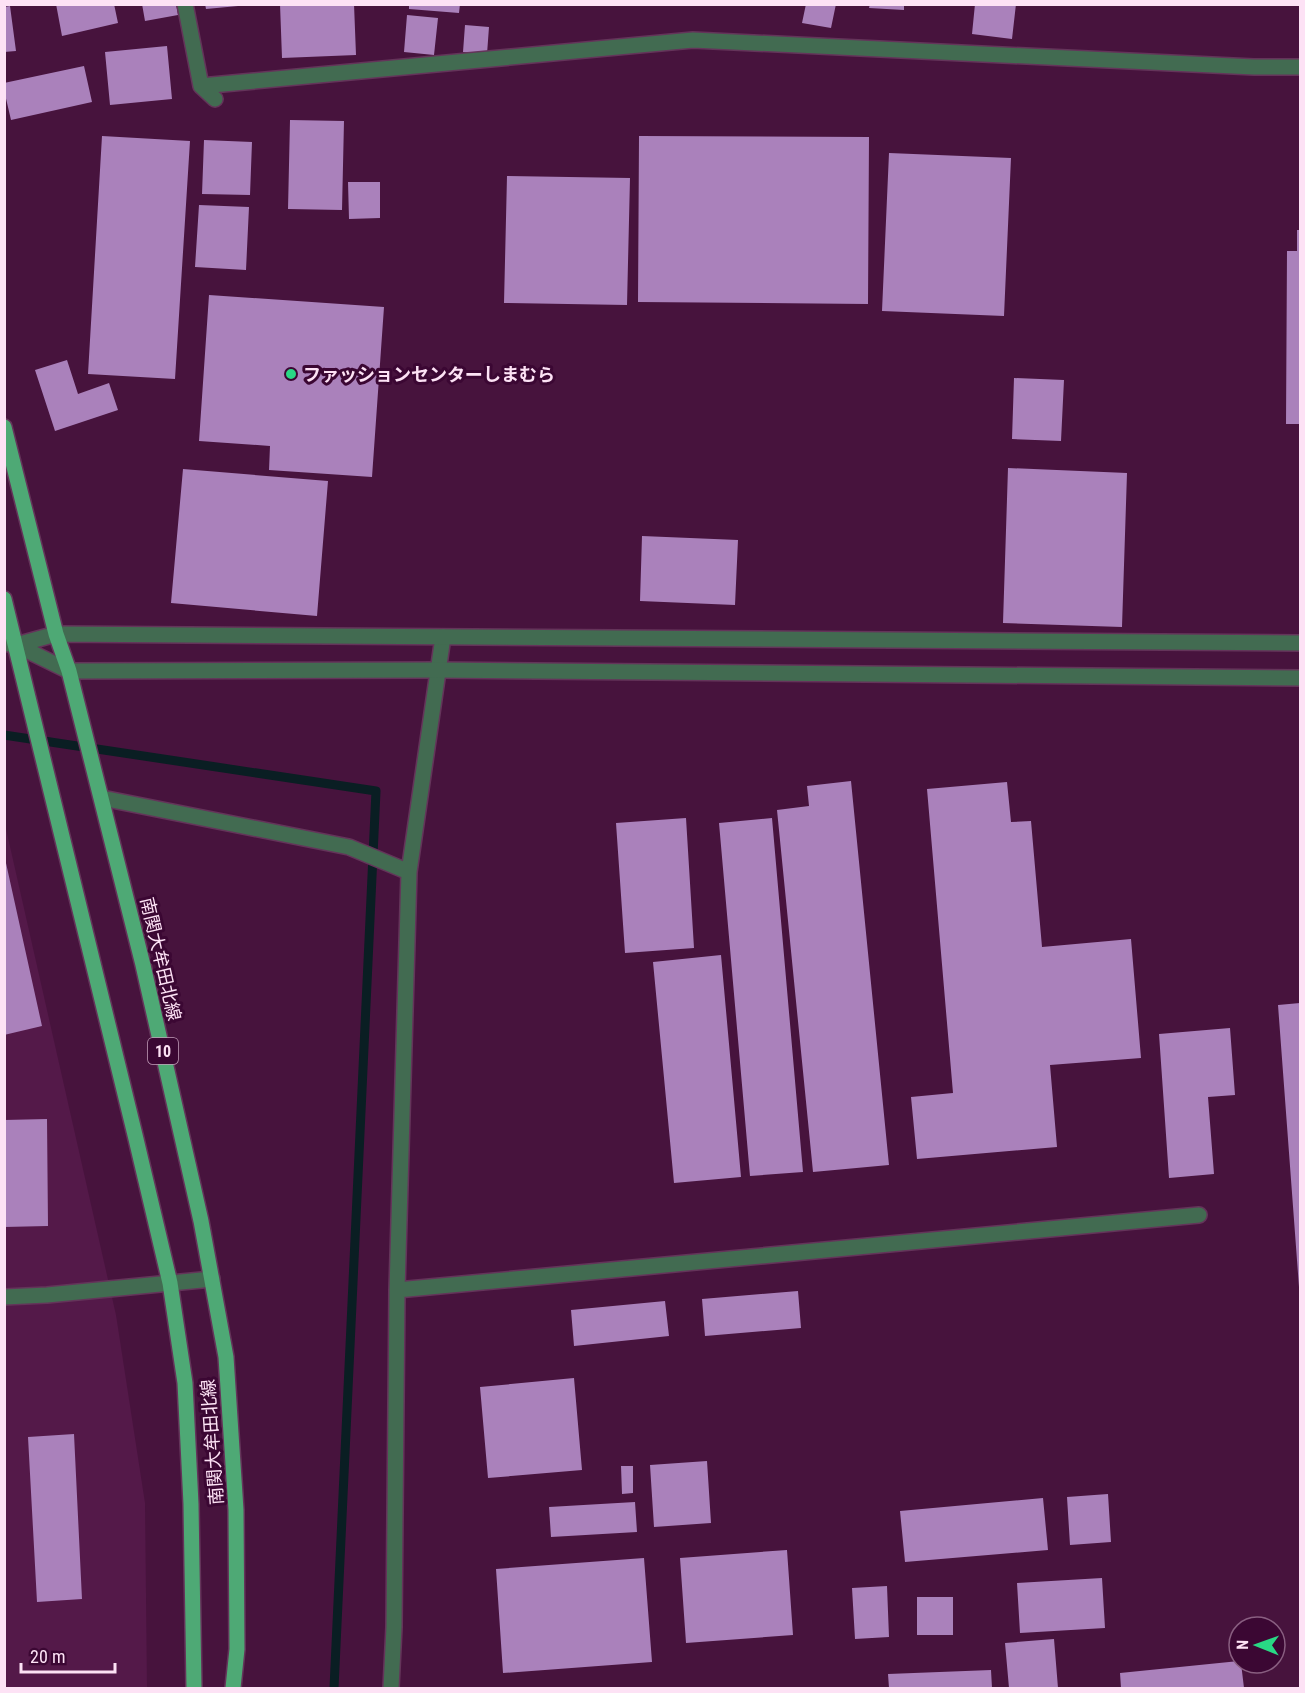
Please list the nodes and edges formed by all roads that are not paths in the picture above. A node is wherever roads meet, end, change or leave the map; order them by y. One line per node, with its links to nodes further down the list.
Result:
1 (185, 4): 3 (street)
2 (1300, 67): 3 (street)
3 (201, 86): 4 (street)
4 (214, 99)
5 (4, 427): 7 (main road, 南関大牟田北線 / 10)
6 (4, 599): 9 (main road, 南関大牟田北線)
7 (56, 634): 8 (street); 9 (street); 12 (main road, 南関大牟田北線 / 10)
8 (443, 637): 10 (street); 11 (street)
9 (10, 644): 12 (street); 18 (main road, 南関大牟田北線)
10 (1300, 644)
11 (439, 670): 12 (street); 13 (street); 15 (street)
12 (69, 671): 14 (main road, 南関大牟田北線 / 10)
13 (1300, 678)
14 (102, 798): 15 (street); 17 (main road, 南関大牟田北線 / 10)
15 (409, 872): 19 (street)
16 (1199, 1215): 19 (street)
17 (212, 1279): 18 (street); 22 (main road, 南関大牟田北線 / 10)
18 (170, 1283): 20 (street); 21 (main road, 南関大牟田北線)
19 (397, 1290): 23 (street)
20 (4, 1297)
21 (194, 1689)
22 (233, 1689)
23 (391, 1689)

